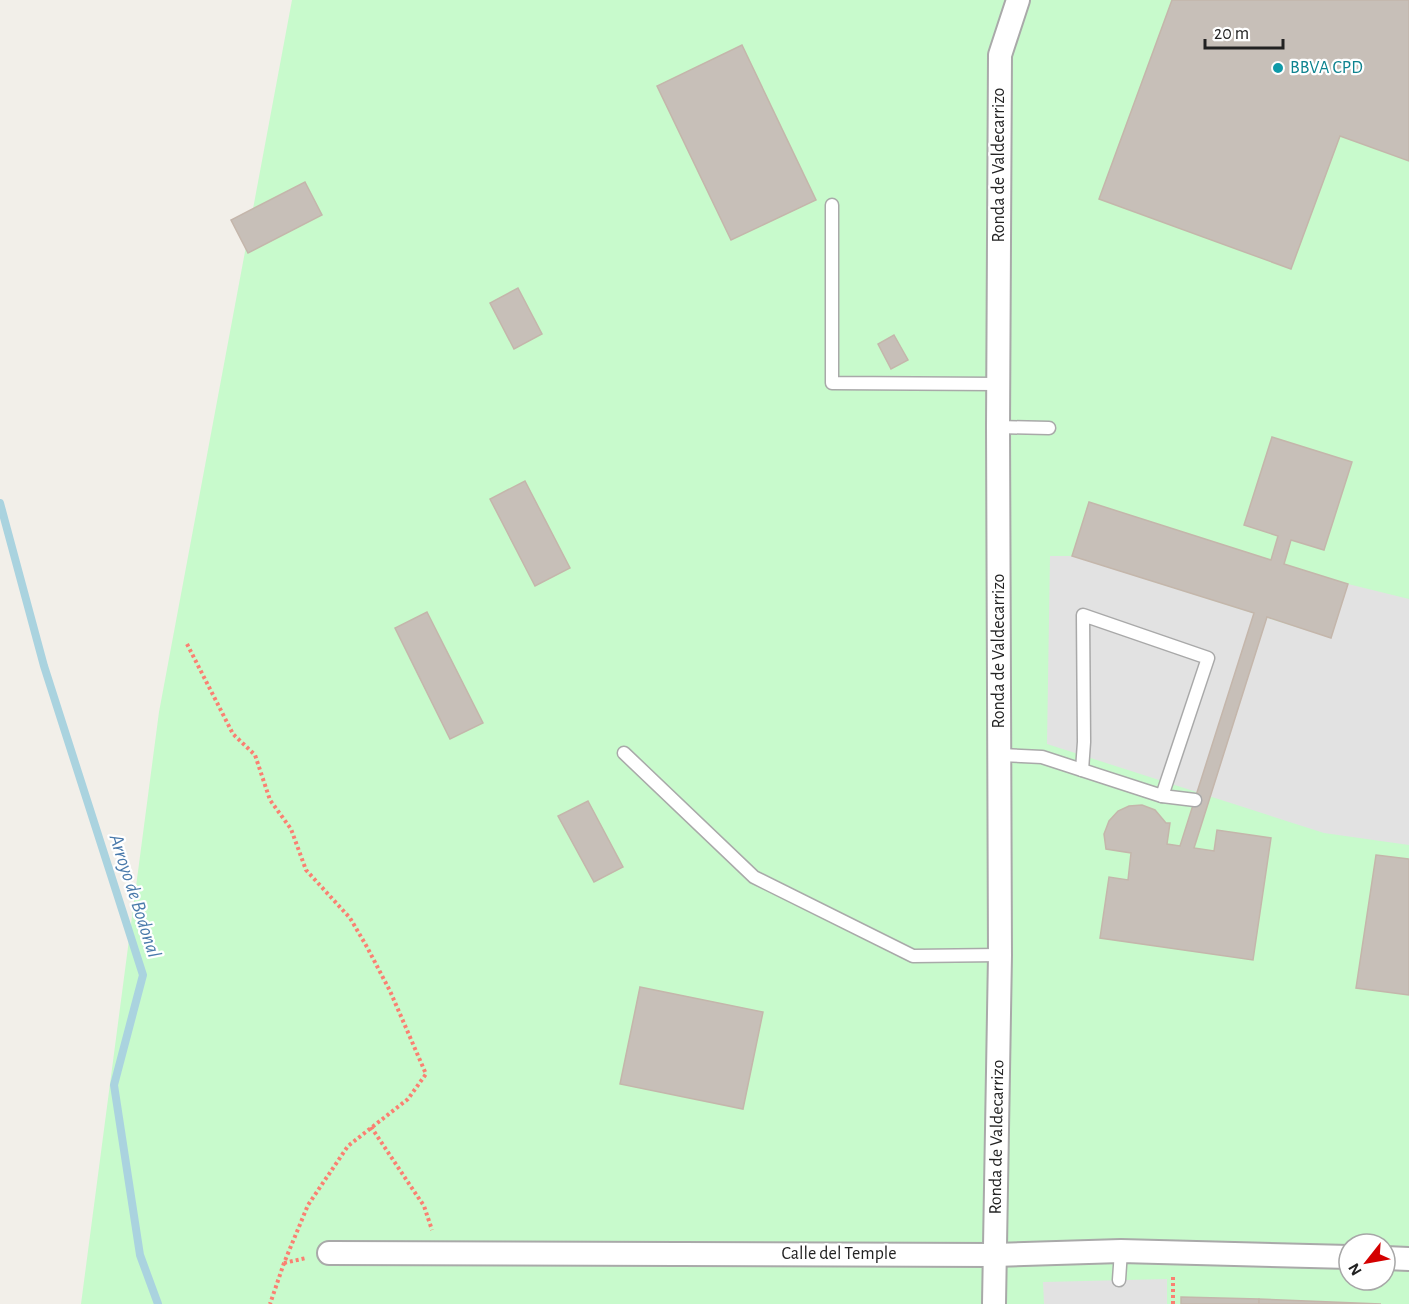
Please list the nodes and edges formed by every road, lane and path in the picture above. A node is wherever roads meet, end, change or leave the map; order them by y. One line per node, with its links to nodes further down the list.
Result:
1 (1018, 0): 3 (street, Ronda de Valdecarrizo)
2 (832, 205): 3 (lane)
3 (998, 384): 4 (street, Ronda de Valdecarrizo)
4 (998, 426): 5 (lane); 8 (street, Ronda de Valdecarrizo)
5 (1049, 428)
6 (188, 644): 13 (path)
7 (624, 753): 12 (lane)
8 (1000, 755): 9 (lane); 12 (street, Ronda de Valdecarrizo)
9 (1082, 770): 10 (lane); 10 (lane)
10 (1162, 796): 11 (lane)
11 (1195, 800)
12 (1000, 955): 17 (street, Ronda de Valdecarrizo)
13 (371, 1127): 16 (path); 20 (path)
14 (1121, 1251): 17 (street, Calle del Temple); 18 (street, Calle del Temple); 19 (lane)
15 (328, 1253): 16 (street, Calle del Temple)
16 (440, 1253): 17 (street, Calle del Temple)
17 (995, 1254): 21 (street, Ronda de Valdecarrizo)
18 (1337, 1257)
19 (1119, 1280)
20 (270, 1304)
21 (994, 1304)

